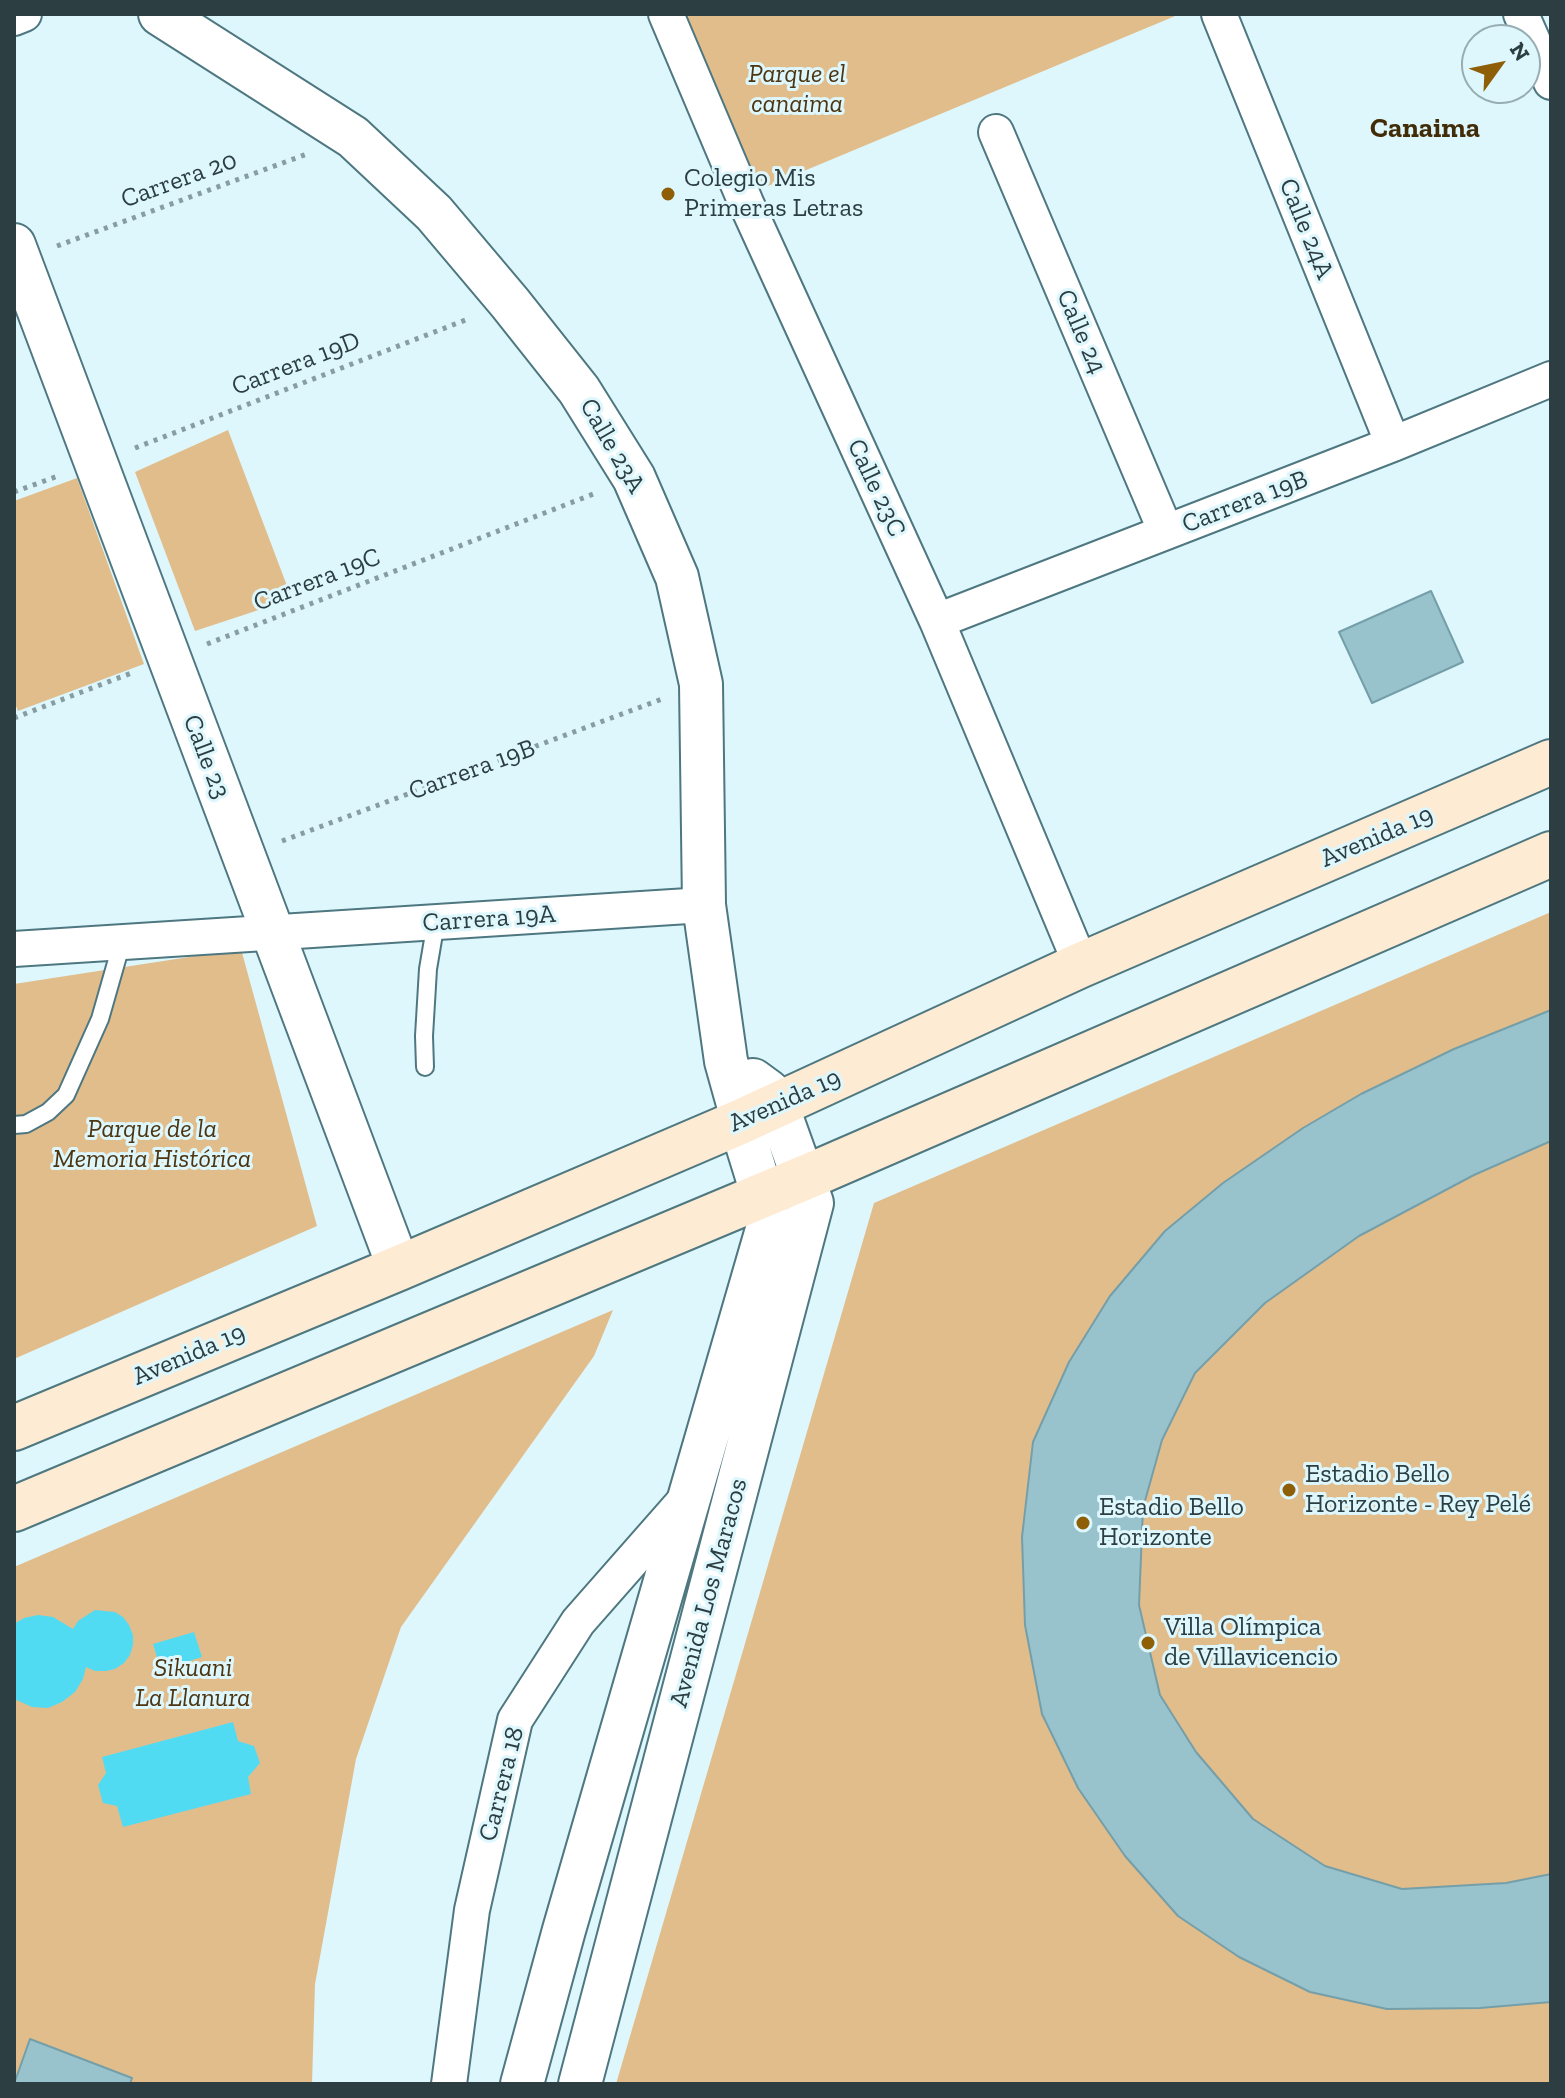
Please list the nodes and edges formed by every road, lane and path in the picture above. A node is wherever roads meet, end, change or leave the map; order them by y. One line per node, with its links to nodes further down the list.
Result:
1 (24, 14): 6 (street)
2 (160, 14): 9 (street, Calle 23A)
3 (666, 14): 17 (street, Calle 23C)
4 (1219, 14): 13 (street, Calle 24A)
5 (1521, 14): 7 (street)
6 (14, 18)
7 (1551, 82)
8 (996, 132): 16 (street, Calle 24)
9 (353, 137): 10 (path, Carrera 20); 11 (street, Calle 23A)
10 (17, 252): 14 (street, Calle 23)
11 (510, 303): 14 (path, Carrera 19D); 15 (street, Calle 23A)
12 (1551, 379): 13 (street, Carrera 19B)
13 (1393, 444): 16 (street, Carrera 19B)
14 (96, 463): 18 (street, Calle 23)
15 (634, 478): 18 (path, Carrera 19C); 19 (street, Calle 23A)
16 (1166, 532): 17 (street, Carrera 19B)
17 (937, 621): 29 (street, Calle 23C)
18 (169, 658): 20 (path, Carrera 19C); 23 (street, Calle 23)
19 (701, 684): 23 (path, Carrera 19B); 24 (street, Calle 23A)
20 (14, 718)
21 (1551, 762): 29 (main road, Avenida 19)
22 (1551, 854): 33 (main road)
23 (243, 855): 26 (street, Calle 23)
24 (704, 905): 25 (street, Carrera 19A); 31 (street, Calle 23A)
25 (436, 922): 26 (street, Carrera 19A); 30 (lane)
26 (273, 934): 27 (street); 35 (street, Calle 23)
27 (122, 942): 28 (street); 32 (lane)
28 (14, 949)
29 (1081, 965): 31 (main road, Avenida 19)
30 (425, 1067)
31 (758, 1114): 33 (street, Avenida Los Maracos); 34 (street, Avenida Los Maracos); 35 (main road, Avenida 19)
32 (14, 1125)
33 (803, 1178): 34 (main road); 41 (street, Avenida Los Maracos)
34 (762, 1195): 37 (street, Avenida Los Maracos); 38 (main road)
35 (399, 1268): 36 (main road, Avenida 19)
36 (14, 1428)
37 (692, 1493): 39 (street, Carrera 18); 40 (street, Avenida Los Maracos)
38 (14, 1509)
39 (449, 2084)
40 (522, 2084)
41 (580, 2084)

